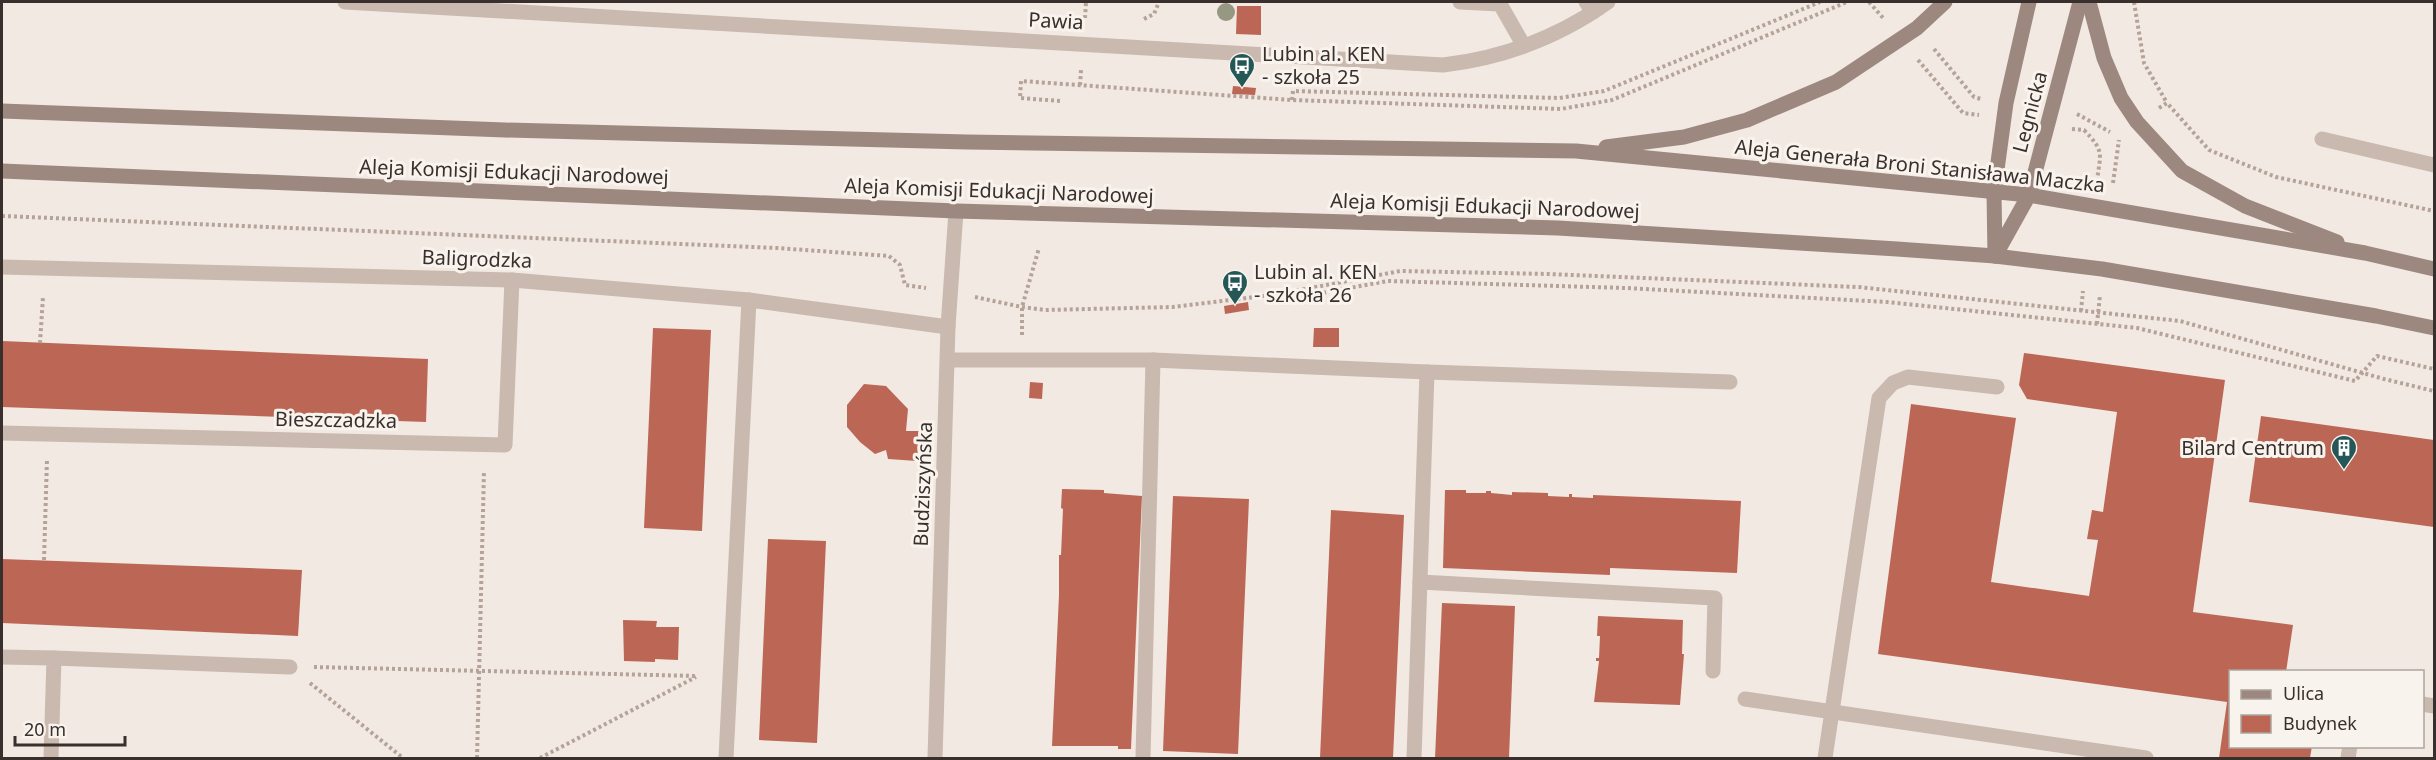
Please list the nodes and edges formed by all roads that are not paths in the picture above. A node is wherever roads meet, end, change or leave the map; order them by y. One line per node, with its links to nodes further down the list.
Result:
1 (345, 2): 9 (street, Pawia)
2 (1460, 2): 9 (street)
3 (1608, 2): 8 (street, Pawia)
4 (1945, 2): 12 (main road)
5 (2029, 2): 15 (main road, Legnicka)
6 (2080, 2): 16 (main road, Legnicka)
7 (2089, 2): 18 (main road)
8 (1590, 7): 9 (street, Pawia)
9 (1524, 46)
10 (2, 111): 12 (main road)
11 (2322, 139): 13 (street)
12 (1576, 151): 15 (main road, Aleja Generała Broni Stanisława Maczka)
13 (2434, 165)
14 (2, 171): 17 (main road, Aleja Komisji Edukacji Narodowej)
15 (1994, 192): 16 (main road, Aleja Generała Broni Stanisława Maczka); 19 (main road, Legnicka)
16 (2029, 195): 18 (main road, Aleja Generała Broni Stanisława Maczka); 19 (main road, Legnicka)
17 (956, 212): 19 (main road, Aleja Komisji Edukacji Narodowej); 24 (street, Budziszyńska)
18 (2365, 253): 21 (main road, Aleja Generała Broni Stanisława Maczka)
19 (1995, 256): 25 (main road)
20 (2, 267): 22 (street, Baligrodzka)
21 (2434, 269)
22 (512, 280): 23 (street, Baligrodzka); 31 (street, Bieszczadzka)
23 (749, 300): 24 (street, Baligrodzka); 40 (street)
24 (948, 327): 26 (street, Budziszyńska)
25 (2434, 328)
26 (948, 360): 27 (street); 41 (street, Budziszyńska)
27 (1153, 360): 28 (street); 42 (street)
28 (1427, 372): 29 (street); 32 (street)
29 (1730, 382)
30 (1998, 387): 38 (street)
31 (2, 433)
32 (1420, 582): 36 (street); 43 (street)
33 (2, 657): 34 (street)
34 (54, 658): 35 (street); 39 (street)
35 (290, 667)
36 (1713, 671)
37 (1745, 699): 38 (street)
38 (1832, 712): 44 (street); 45 (street)
39 (51, 759)
40 (726, 759)
41 (935, 759)
42 (1143, 759)
43 (1414, 759)
44 (1825, 759)
45 (2146, 759)

